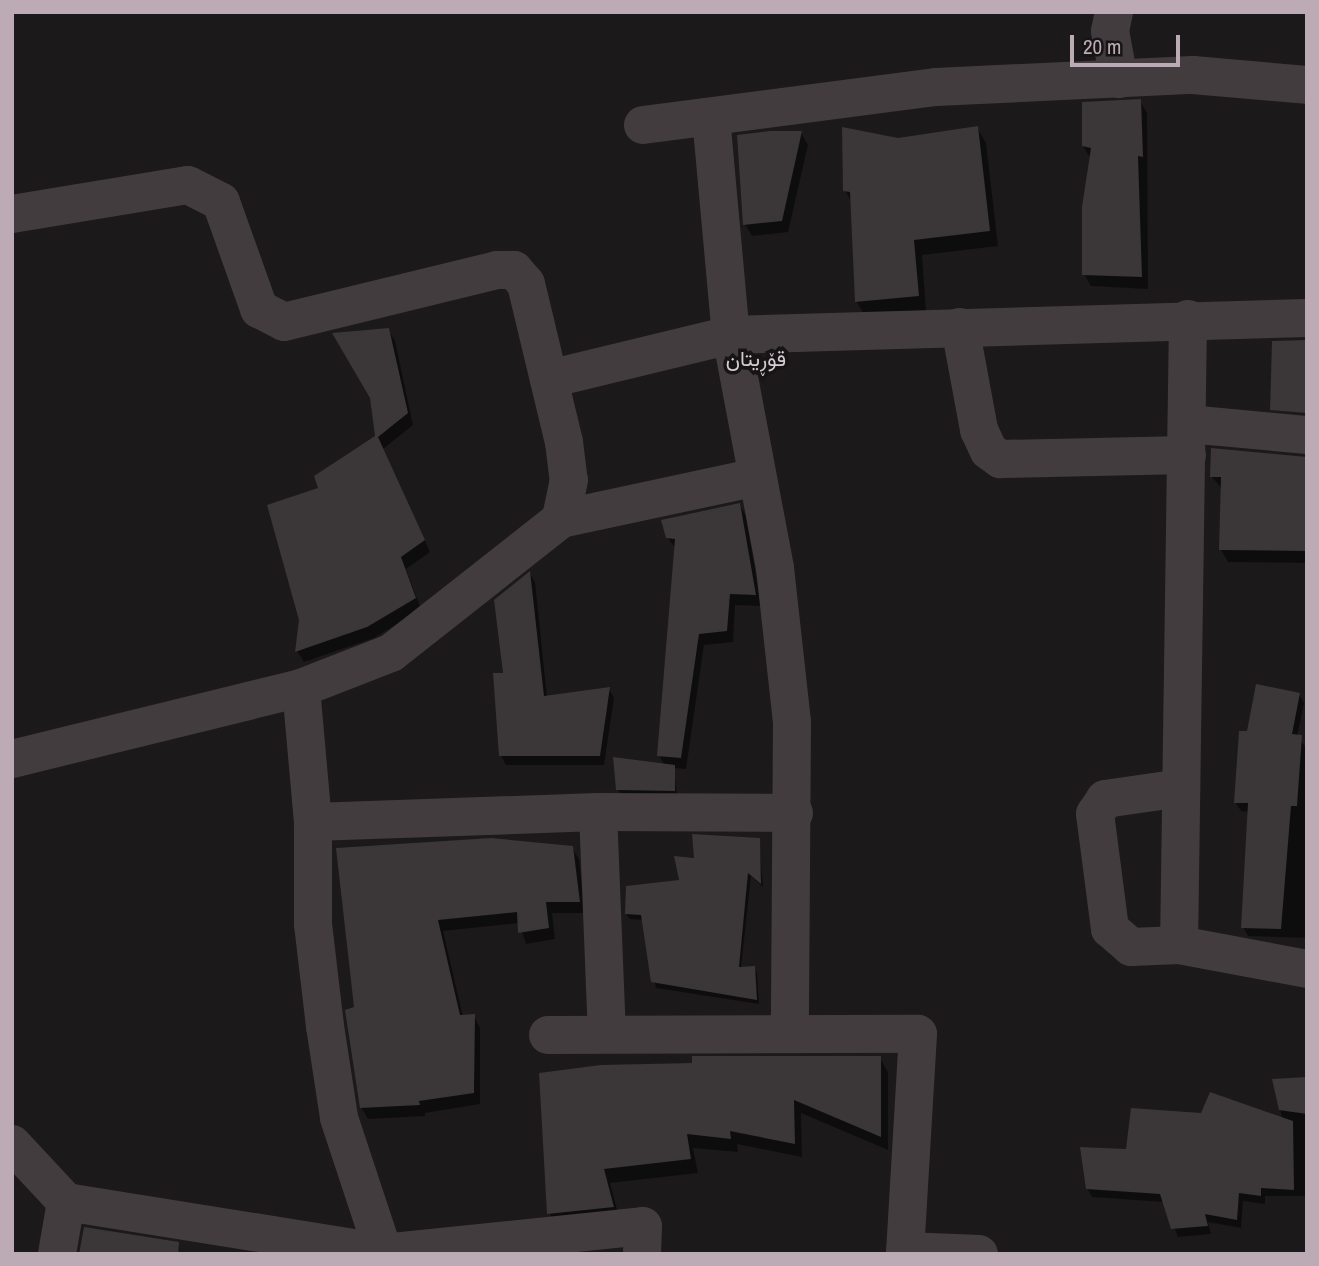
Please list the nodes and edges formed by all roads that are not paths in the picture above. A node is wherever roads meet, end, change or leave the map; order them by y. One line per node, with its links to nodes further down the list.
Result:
1 (1114, 12): 2 (street)
2 (1119, 79): 3 (street); 4 (street)
3 (1307, 85)
4 (711, 117): 5 (street); 10 (street)
5 (643, 125)
6 (12, 214): 11 (street)
7 (1307, 318): 8 (street)
8 (1188, 319): 9 (street); 13 (street)
9 (960, 327): 10 (street); 13 (street)
10 (731, 335): 11 (street); 14 (street)
11 (549, 379): 15 (street)
12 (1307, 435): 13 (street)
13 (1188, 440): 18 (street)
14 (757, 477): 15 (street); 20 (street)
15 (561, 519): 16 (street)
16 (301, 688): 17 (street); 21 (street)
17 (12, 759)
18 (1181, 788): 22 (street); 22 (street)
19 (598, 812): 20 (street); 21 (street); 25 (street)
20 (794, 813): 26 (street)
21 (313, 822): 29 (street)
22 (1179, 945): 23 (street)
23 (1307, 969)
24 (548, 1034): 25 (street)
25 (607, 1034): 26 (street)
26 (790, 1034): 30 (street)
27 (12, 1144): 28 (street)
28 (66, 1202): 29 (street); 31 (street)
29 (384, 1253): 32 (street)
30 (905, 1253): 33 (street)
31 (57, 1254)
32 (642, 1254)
33 (979, 1254)

